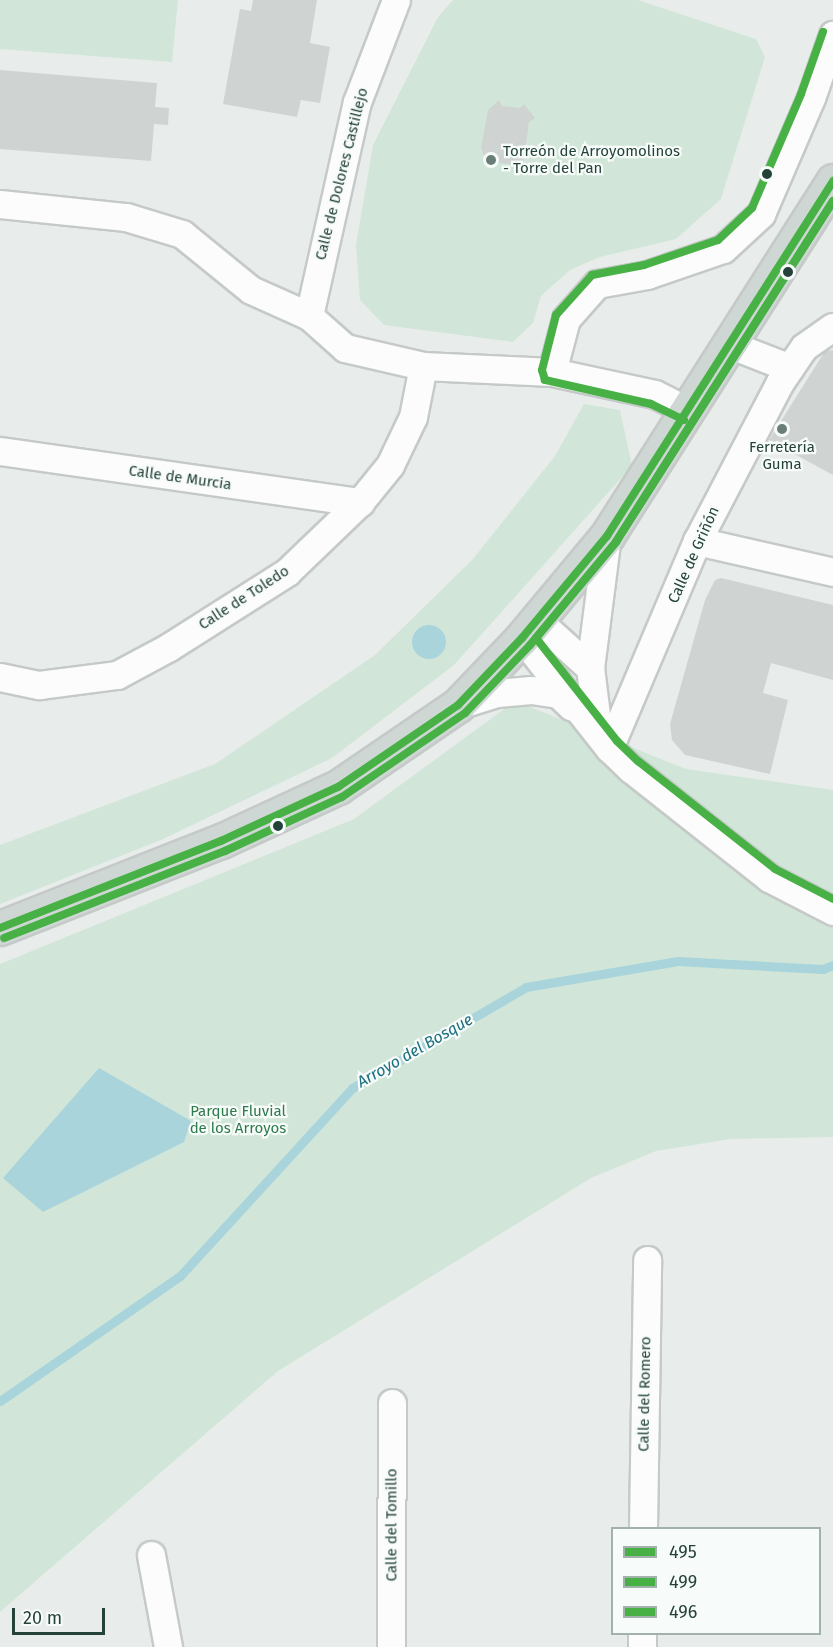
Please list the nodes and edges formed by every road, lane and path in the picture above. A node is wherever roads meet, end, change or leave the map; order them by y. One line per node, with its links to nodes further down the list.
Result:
1 (396, 0): 5 (street, Calle de Dolores Castillejo)
2 (833, 35): 10 (street)
3 (833, 182): 7 (main road)
4 (0, 204): 5 (street)
5 (309, 316): 8 (street)
6 (833, 327): 9 (street, Calle de Griñón)
7 (731, 345): 9 (street); 11 (main road)
8 (423, 366): 10 (street); 13 (street, Calle de Toledo)
9 (790, 368): 15 (street, Calle de Griñón)
10 (552, 372): 11 (street)
11 (689, 411): 14 (main road)
12 (0, 451): 13 (street, Calle de Murcia)
13 (360, 502): 19 (street, Calle de Toledo)
14 (607, 536): 17 (main road); 18 (street)
15 (697, 541): 16 (street); 21 (street, Calle de Griñón)
16 (833, 572)
17 (529, 629): 18 (street); 20 (main road); 21 (street)
18 (590, 668): 21 (street)
19 (0, 677)
20 (458, 705): 21 (street); 23 (main road)
21 (604, 740): 22 (street)
22 (833, 911)
23 (0, 928)
24 (647, 1260): 26 (street, Calle del Romero)
25 (392, 1403): 29 (street, Calle del Tomillo)
26 (643, 1527)
27 (151, 1555): 28 (street)
28 (168, 1647)
29 (391, 1647)

